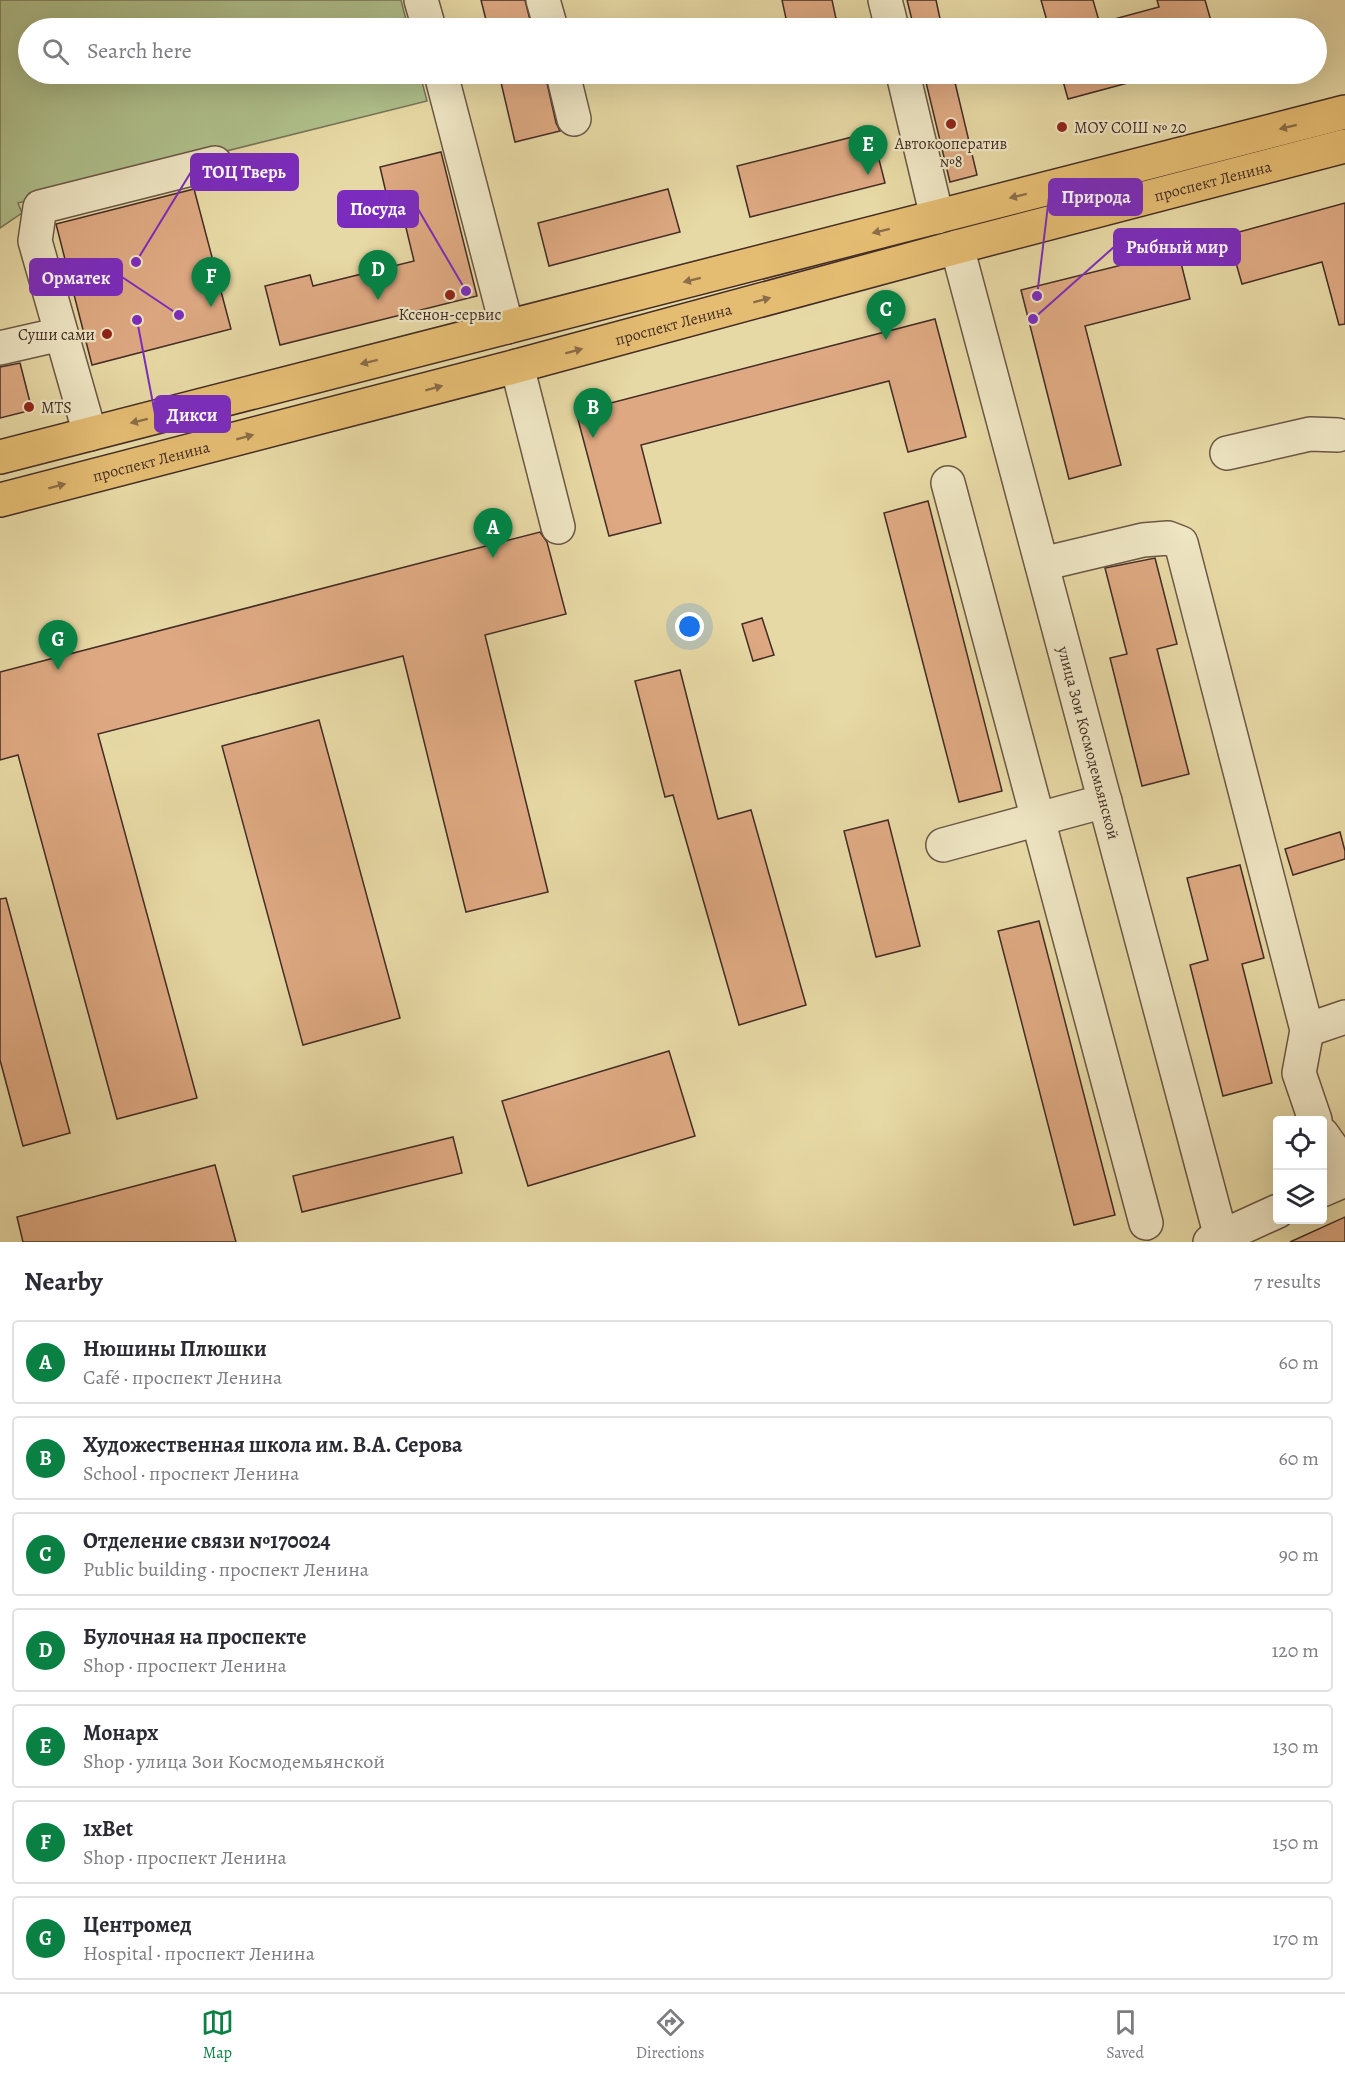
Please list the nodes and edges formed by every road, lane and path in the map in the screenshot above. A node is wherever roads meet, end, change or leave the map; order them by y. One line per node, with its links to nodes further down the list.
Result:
1 (421, 0): 4 (street)
2 (543, 0): 5 (street)
3 (885, 0): 6 (street)
4 (426, 18)
5 (548, 18)
6 (890, 18)
7 (444, 84): 17 (street)
8 (565, 84): 11 (street)
9 (905, 84): 15 (street)
10 (1345, 112): 14 (main road, проспект Ленина, one-way to 14)
11 (574, 119)
12 (1345, 146): 16 (main road, проспект Ленина)
13 (215, 163): 18 (street)
14 (969, 209): 15 (main road, проспект Ленина); 16 (main road)
15 (938, 217): 17 (main road, проспект Ленина, one-way to 17)
16 (957, 247): 20 (main road, проспект Ленина, one-way to 16); 28 (street, улица Зои Космодемьянской)
17 (507, 327): 21 (main road, проспект Ленина, one-way to 21)
18 (61, 334): 19 (street); 21 (street)
19 (0, 348)
20 (518, 366): 26 (main road, проспект Ленина, one-way to 20); 27 (street)
21 (90, 434): 24 (main road, проспект Ленина)
22 (1343, 443): 23 (street)
23 (1227, 453)
24 (0, 457)
25 (948, 483): 30 (street)
26 (0, 500)
27 (558, 527)
28 (1042, 564): 29 (street, улица Зои Космодемьянской); 33 (street)
29 (1105, 801): 30 (street); 41 (street, улица Зои Космодемьянской)
30 (1038, 819): 31 (street); 40 (street)
31 (943, 845)
32 (1345, 1017): 33 (street)
33 (1307, 1030): 34 (street)
34 (1314, 1116)
35 (1327, 1140): 36 (street)
36 (1345, 1166)
37 (1345, 1180): 38 (street)
38 (1327, 1188)
39 (1273, 1213): 41 (street)
40 (1146, 1223)
41 (1216, 1239)

